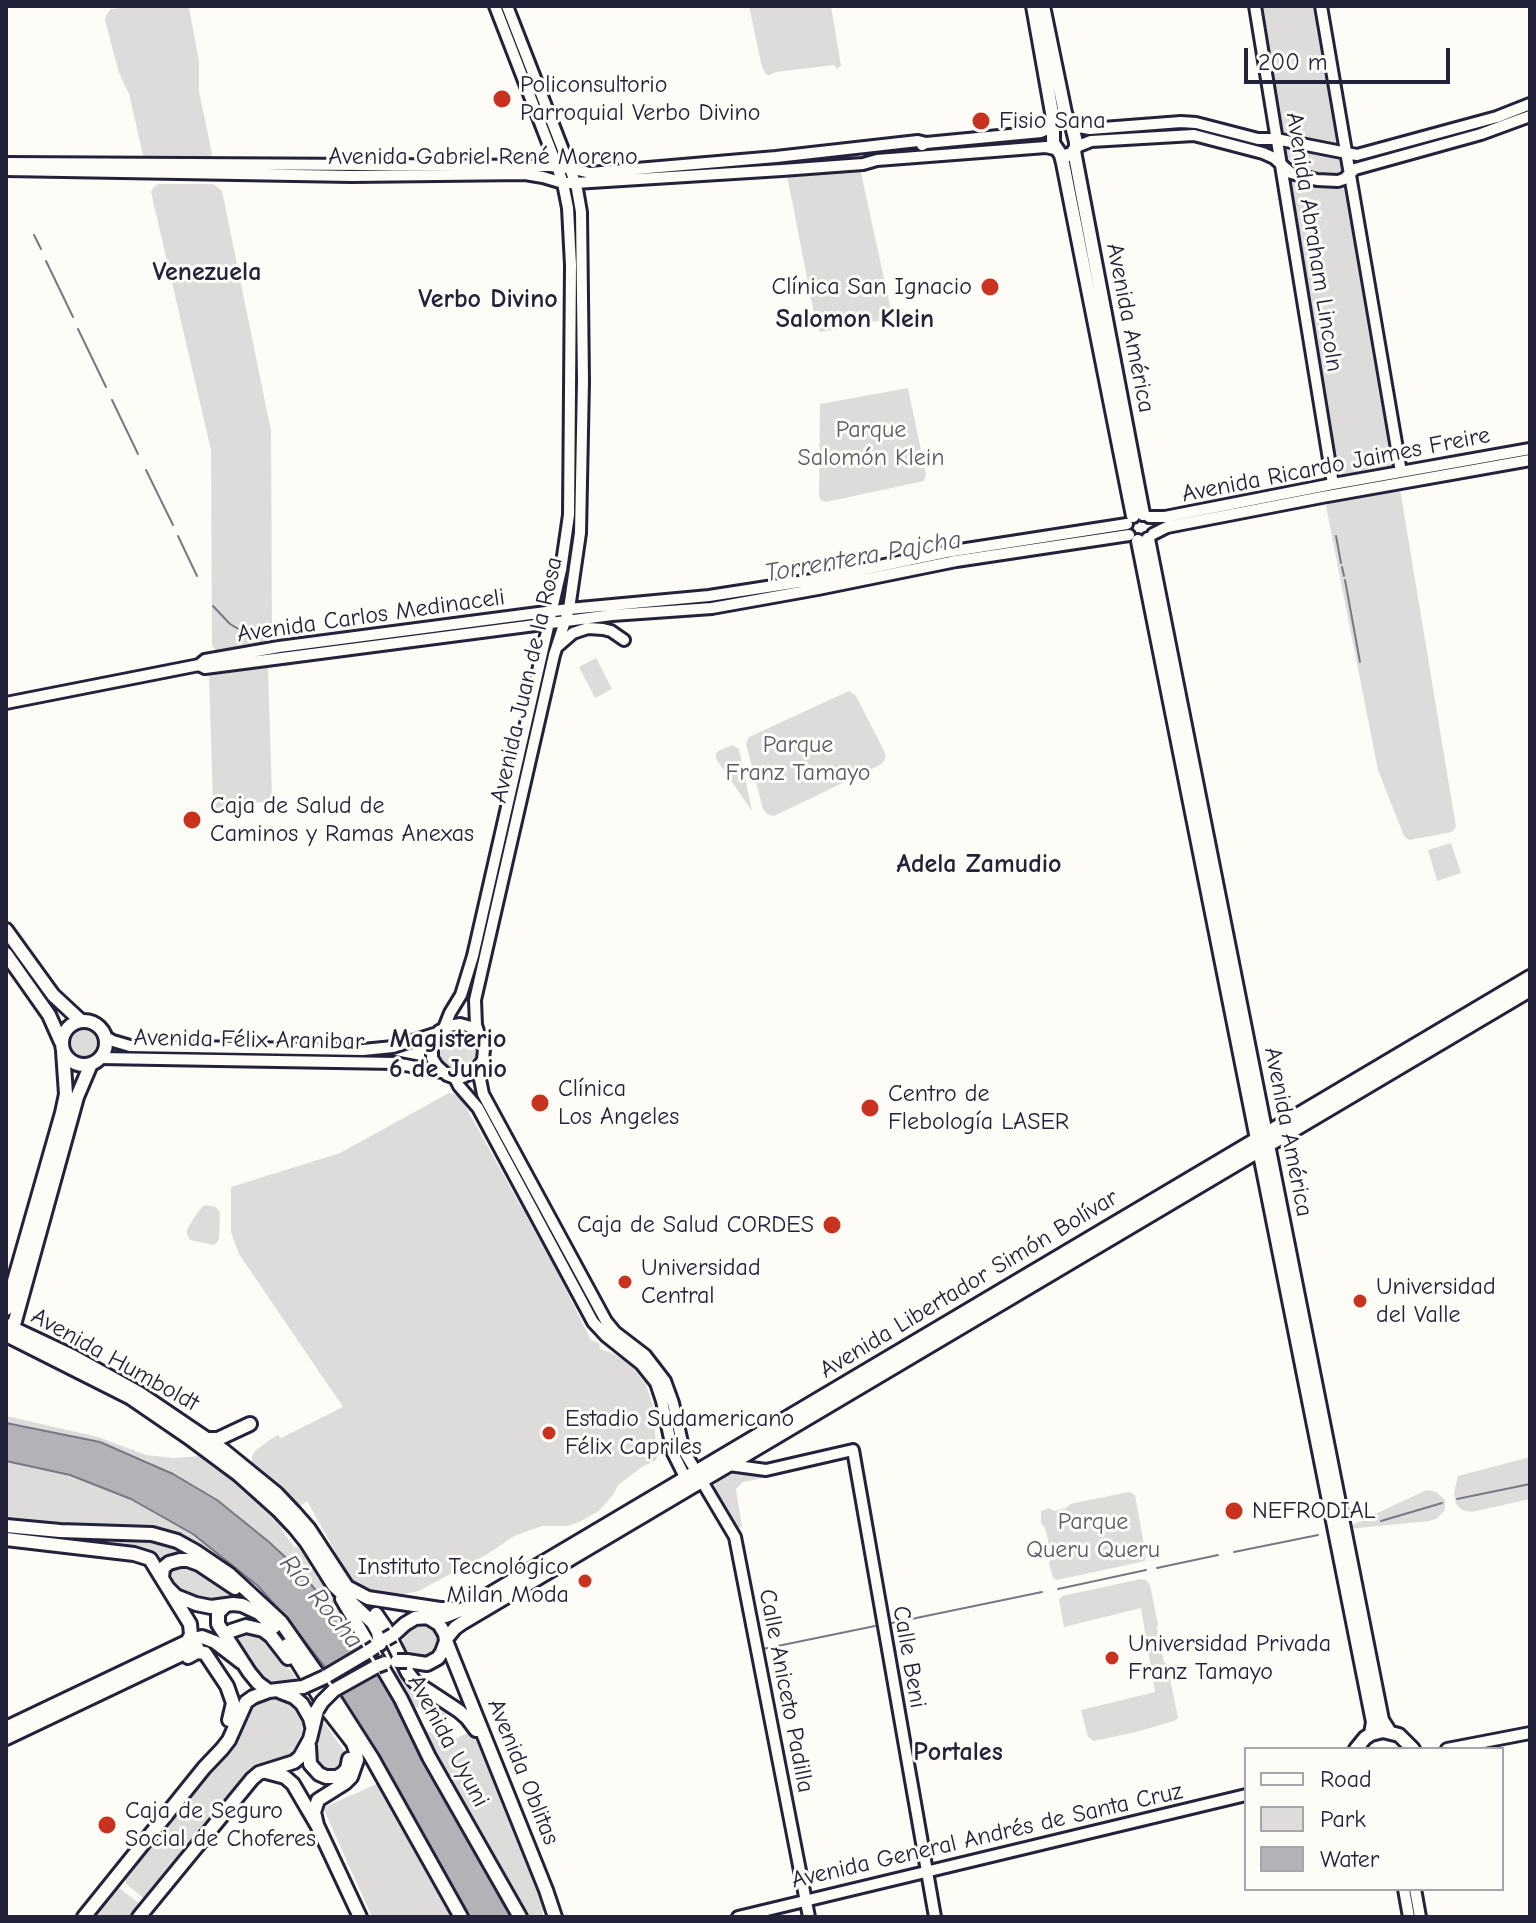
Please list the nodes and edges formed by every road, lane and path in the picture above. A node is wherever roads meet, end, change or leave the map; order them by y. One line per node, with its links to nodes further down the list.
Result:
1 (495, 6): 17 (main road, Avenida Juan de la Rosa)
2 (507, 6): 18 (main road, Avenida Juan de la Rosa)
3 (1033, 6): 10 (main road)
4 (1043, 6): 9 (main road)
5 (1255, 6): 11 (main road, Avenida Abraham Lincoln)
6 (1321, 6): 14 (main road, Avenida Abraham Lincoln)
7 (1530, 104): 14 (main road)
8 (1530, 116): 20 (main road)
9 (1070, 125): 10 (main road); 11 (main road); 12 (main road)
10 (1053, 126): 13 (main road); 18 (main road, Avenida Gabriel René Moreno)
11 (1276, 139): 14 (main road); 16 (main road, Avenida Abraham Lincoln)
12 (1075, 149): 13 (main road); 16 (main road); 27 (main road, Avenida América)
13 (1058, 152): 22 (main road, Avenida Gabriel René Moreno); 27 (main road, Avenida América)
14 (1346, 154): 20 (main road, Avenida Abraham Lincoln)
15 (6, 163): 17 (main road, Avenida Gabriel René Moreno)
16 (1279, 164): 20 (main road); 26 (main road, Avenida Abraham Lincoln)
17 (557, 167): 18 (main road, Avenida Gabriel René Moreno); 21 (main road, Avenida Juan de la Rosa)
18 (570, 168): 22 (main road, Avenida Juan de la Rosa)
19 (6, 170): 21 (main road, Avenida Gabriel René Moreno)
20 (1349, 173): 25 (main road, Avenida Abraham Lincoln)
21 (563, 183): 22 (main road, Avenida Gabriel René Moreno); 29 (main road, Avenida Juan de la Rosa)
22 (575, 183): 28 (main road, Avenida Juan de la Rosa)
23 (1530, 449): 25 (main road, Avenida Ricardo Jaimes Freire)
24 (1530, 460): 27 (main road, Avenida Ricardo Jaimes Freire)
25 (1401, 472): 26 (main road, Avenida Ricardo Jaimes Freire)
26 (1333, 484): 27 (main road, Avenida Ricardo Jaimes Freire)
27 (1140, 527): 28 (main road, Avenida Carlos Medinaceli); 30 (main road, Avenida Carlos Medinaceli); 48 (main road, Avenida América); 50 (main road, Avenida América)
28 (569, 609): 29 (main road, Avenida Carlos Medinaceli); 31 (main road, Avenida Juan de la Rosa)
29 (551, 612): 32 (main road, Avenida Juan de la Rosa); 34 (main road, Avenida Carlos Medinaceli)
30 (636, 614): 31 (main road, Avenida Carlos Medinaceli); 33 (main road)
31 (565, 622): 32 (main road, Avenida Carlos Medinaceli); 33 (main road, Avenida Juan de la Rosa)
32 (548, 624): 34 (main road, Avenida Carlos Medinaceli); 41 (main road, Avenida Juan de la Rosa)
33 (554, 655): 42 (main road, Avenida Juan de la Rosa)
34 (199, 665): 35 (main road, Avenida Carlos Medinaceli)
35 (6, 703)
36 (6, 930): 40 (main road)
37 (6, 954): 44 (main road)
38 (1530, 977): 49 (main road, Avenida Libertador Simón Bolívar)
39 (1530, 990): 50 (main road, Avenida Libertador Simón Bolívar)
40 (81, 1021): 43 (main road); 44 (main road)
41 (441, 1030): 42 (main road); 43 (main road, Avenida Félix Aranibar); 47 (main road)
42 (480, 1035): 46 (main road)
43 (104, 1036): 45 (main road)
44 (62, 1049): 45 (main road); 53 (main road)
45 (95, 1061): 47 (main road, Avenida Félix Aranibar); 55 (main road)
46 (480, 1065): 47 (main road); 54 (main road)
47 (449, 1075): 54 (main road)
48 (1261, 1108): 49 (main road); 50 (main road, Avenida América)
49 (1288, 1120): 50 (main road, Avenida Libertador Simón Bolívar)
50 (1262, 1142): 51 (main road, Avenida Libertador Simón Bolívar); 52 (main road, Avenida América); 60 (main road, Avenida Libertador Simón Bolívar); 80 (main road, Avenida América)
51 (1235, 1165): 52 (main road); 59 (main road, Avenida Libertador Simón Bolívar)
52 (1264, 1178): 83 (main road, Avenida América)
53 (6, 1309)
54 (598, 1319): 60 (main road)
55 (8, 1331): 57 (main road, Avenida Humboldt)
56 (250, 1424): 58 (main road)
57 (191, 1433): 58 (main road, Avenida Humboldt); 64 (main road, Avenida Humboldt)
58 (208, 1439): 64 (main road, Avenida Humboldt)
59 (729, 1465): 60 (main road, Avenida Libertador Simón Bolívar); 93 (main road, Calle Beni)
60 (693, 1480): 67 (main road, Avenida Libertador Simón Bolívar); 70 (main road, Avenida Libertador Simón Bolívar); 97 (main road, Calle Aniceto Padilla)
61 (6, 1526): 65 (main road)
62 (6, 1539): 63 (main road)
63 (165, 1583): 65 (main road); 66 (main road); 72 (main road)
64 (341, 1587): 67 (main road); 71 (main road, Avenida Humboldt); 85 (main road); 102 (main road, Avenida Uyuni)
65 (259, 1602): 101 (main road)
66 (226, 1605): 73 (main road); 76 (main road)
67 (468, 1607): 68 (main road, Avenida Libertador Simón Bolívar)
68 (426, 1617): 70 (main road); 71 (main road, Avenida Libertador Simón Bolívar)
69 (231, 1631): 76 (main road)
70 (446, 1640): 74 (main road, Avenida Libertador Simón Bolívar); 85 (main road, Avenida Oblitas)
71 (381, 1642): 74 (main road, Avenida Humboldt); 76 (main road, Avenida Libertador Simón Bolívar, bridge)
72 (192, 1644): 73 (main road); 75 (main road); 79 (main road)
73 (241, 1662): 77 (main road)
74 (392, 1664): 78 (main road, bridge)
75 (145, 1672): 84 (main road); 89 (main road)
76 (304, 1681): 77 (main road, Avenida Libertador Simón Bolívar); 78 (main road)
77 (273, 1691): 81 (main road); 89 (main road)
78 (323, 1711): 81 (main road); 81 (main road); 92 (main road)
79 (6, 1728)
80 (1389, 1731): 83 (main road); 87 (main road)
81 (311, 1733): 90 (main road)
82 (1530, 1733): 88 (main road)
83 (1371, 1734): 86 (main road)
84 (6, 1738)
85 (485, 1739): 94 (main road, Avenida Oblitas)
86 (1358, 1747)
87 (1411, 1747)
88 (1457, 1747)
89 (204, 1768): 98 (main road)
90 (259, 1773): 92 (main road); 99 (main road)
91 (1244, 1795): 93 (main road, Avenida General Andrés de Santa Cruz)
92 (317, 1825): 100 (main road)
93 (927, 1872): 97 (main road, Avenida General Andrés de Santa Cruz); 108 (main road, Calle Beni)
94 (546, 1890): 103 (main road); 104 (main road); 105 (main road, Avenida Oblitas)
95 (1404, 1891): 109 (main road)
96 (1415, 1891): 110 (main road)
97 (806, 1900): 106 (main road, Avenida General Andrés de Santa Cruz); 107 (main road, Calle Aniceto Padilla)
98 (84, 1917)
99 (139, 1917)
100 (360, 1917)
101 (461, 1917)
102 (520, 1917)
103 (545, 1917)
104 (555, 1917)
105 (562, 1917)
106 (738, 1917)
107 (809, 1917)
108 (935, 1917)
109 (1409, 1917)
110 (1420, 1917)

